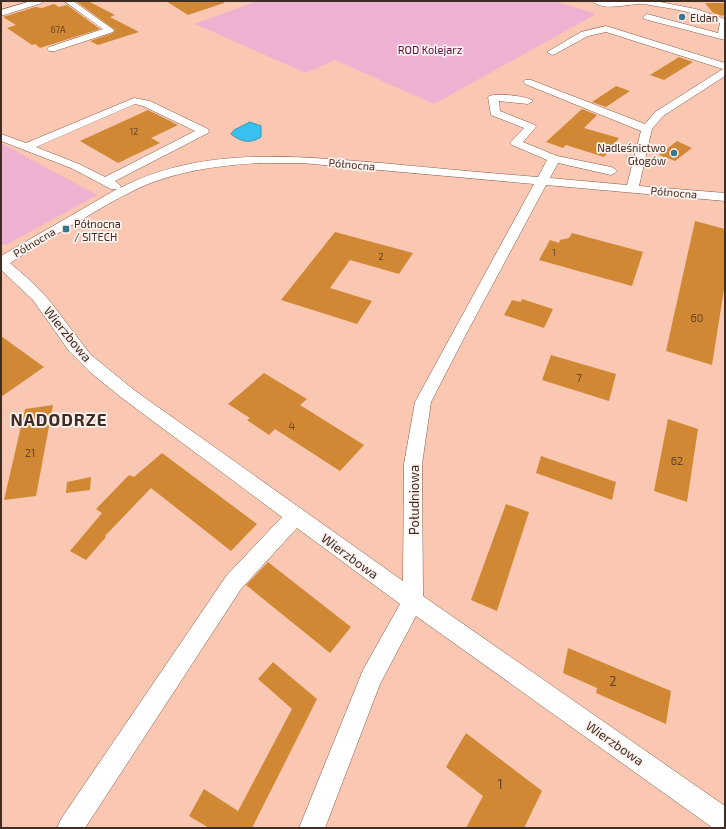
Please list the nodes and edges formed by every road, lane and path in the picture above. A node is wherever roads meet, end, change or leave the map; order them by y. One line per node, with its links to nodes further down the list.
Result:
1 (39, 1): 5 (street)
2 (68, 1): 8 (street)
3 (596, 1): 4 (street)
4 (637, 1): 7 (street)
5 (1, 13)
6 (647, 17): 7 (street)
7 (724, 37)
8 (52, 49)
9 (552, 52): 10 (street)
10 (725, 67)
11 (725, 72): 14 (street)
12 (528, 82): 14 (street)
13 (528, 101): 17 (street)
14 (647, 129): 21 (street)
15 (2, 137): 16 (street)
16 (26, 147): 20 (street); 20 (street)
17 (554, 159): 18 (street); 19 (street, Południowa)
18 (611, 171)
19 (541, 180): 21 (street, Północna); 22 (street, Północna); 26 (street, Południowa)
20 (106, 181): 22 (street)
21 (632, 188): 23 (street, Północna)
22 (124, 190): 24 (street, Północna)
23 (725, 197)
24 (1, 262): 25 (street, Wierzbowa)
25 (295, 516): 26 (street, Wierzbowa); 28 (street)
26 (413, 601): 27 (street, Wierzbowa); 29 (street, Południowa)
27 (725, 821)
28 (70, 828)
29 (312, 828)

